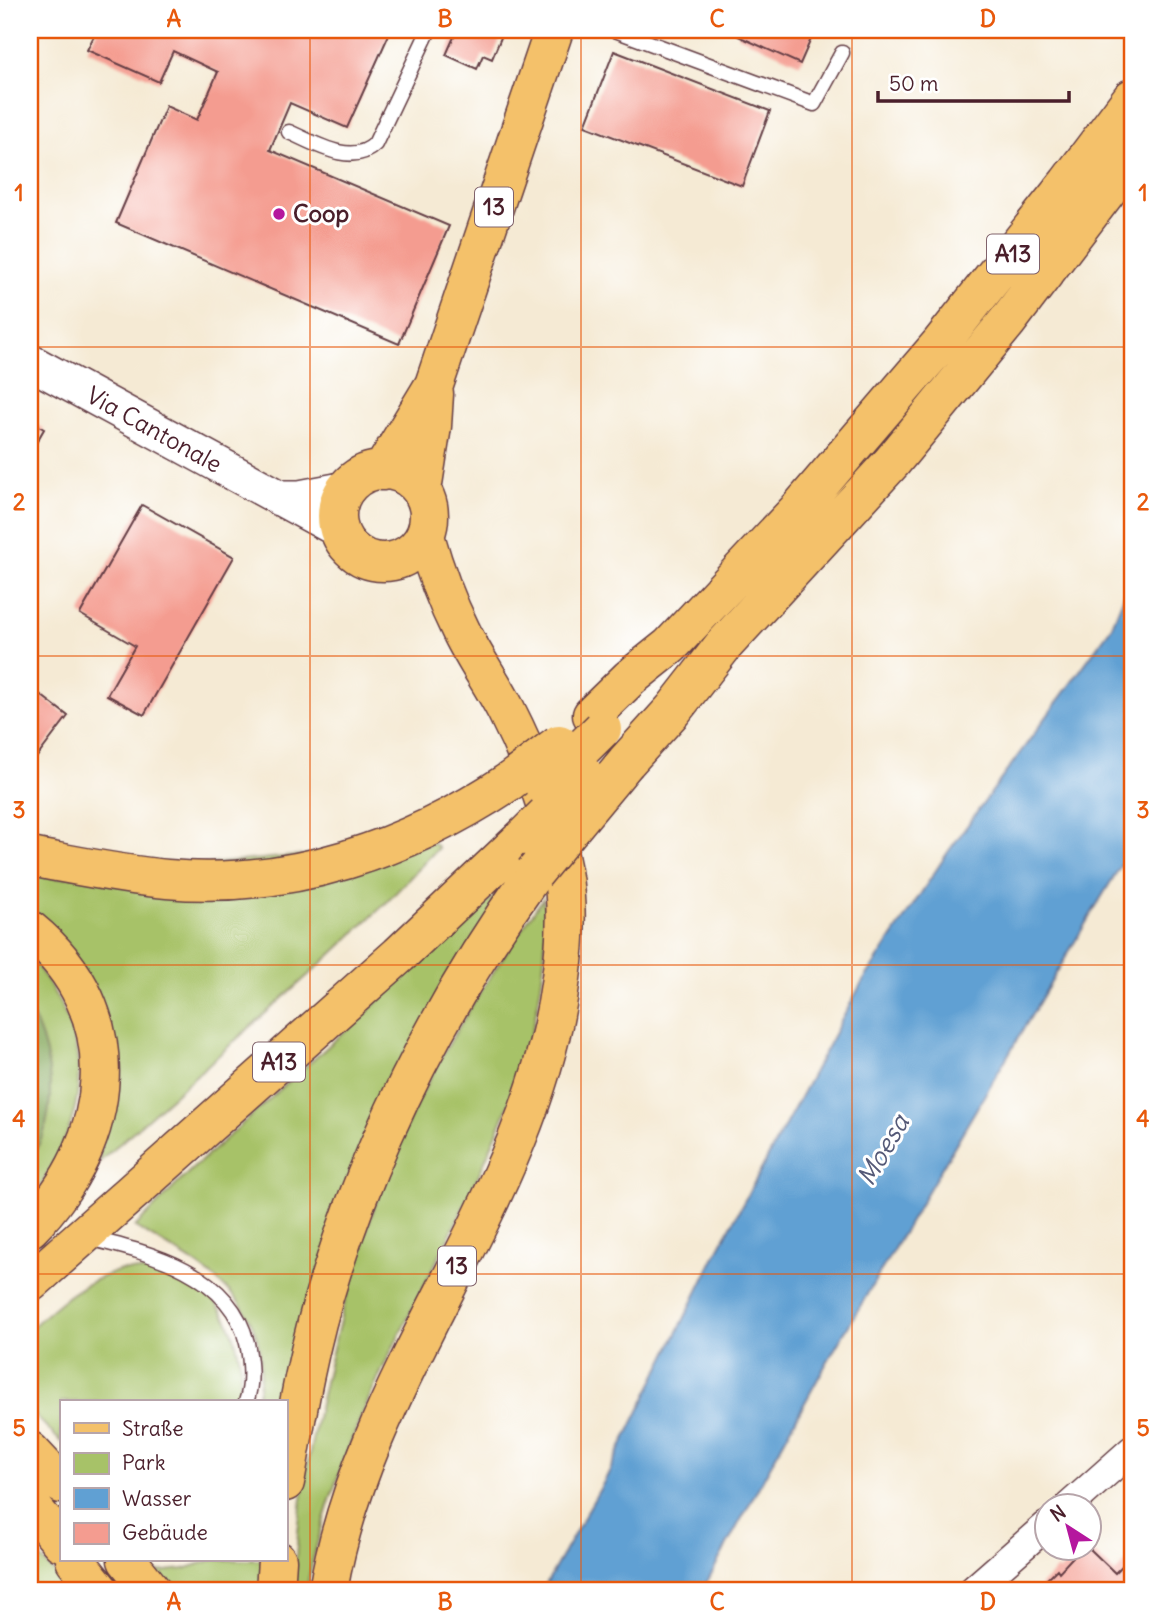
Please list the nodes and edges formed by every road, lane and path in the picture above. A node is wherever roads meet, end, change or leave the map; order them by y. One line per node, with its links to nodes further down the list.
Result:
1 (429, 30): 6 (lane)
2 (554, 30): 9 (main road, 13)
3 (615, 30): 4 (lane)
4 (842, 53)
5 (1132, 97): 18 (main road, A13)
6 (289, 132)
7 (1132, 158): 18 (main road, A13)
8 (30, 362): 13 (street, Via Cantonale)
9 (434, 385): 10 (main road, 13); 12 (main road, 13)
10 (382, 471): 11 (main road); 12 (main road)
11 (347, 489): 13 (street); 14 (main road)
12 (422, 490): 15 (main road)
13 (279, 498): 14 (street, Via Cantonale)
14 (339, 530): 16 (main road)
15 (425, 536): 16 (main road); 17 (main road, 13)
16 (393, 561): 17 (main road, 13)
17 (461, 631): 37 (main road, 13)
18 (609, 738): 19 (main road, A13, bridge); 19 (main road, A13, bridge); 29 (main road, A13, bridge)
19 (518, 809): 20 (main road, A13); 23 (main road, A13); 24 (main road, A13)
20 (30, 857)
21 (30, 930): 22 (main road)
22 (30, 1228)
23 (81, 1236): 25 (main road, A13); 26 (lane)
24 (30, 1253)
25 (30, 1283)
26 (247, 1400)
27 (30, 1441): 30 (lane)
28 (1132, 1450): 31 (street)
29 (288, 1452)
30 (47, 1463)
31 (1085, 1492)
32 (1032, 1538): 38 (street)
33 (129, 1562): 35 (main road)
34 (277, 1562): 36 (main road)
35 (152, 1591)
36 (275, 1591)
37 (328, 1591)
38 (972, 1591)

